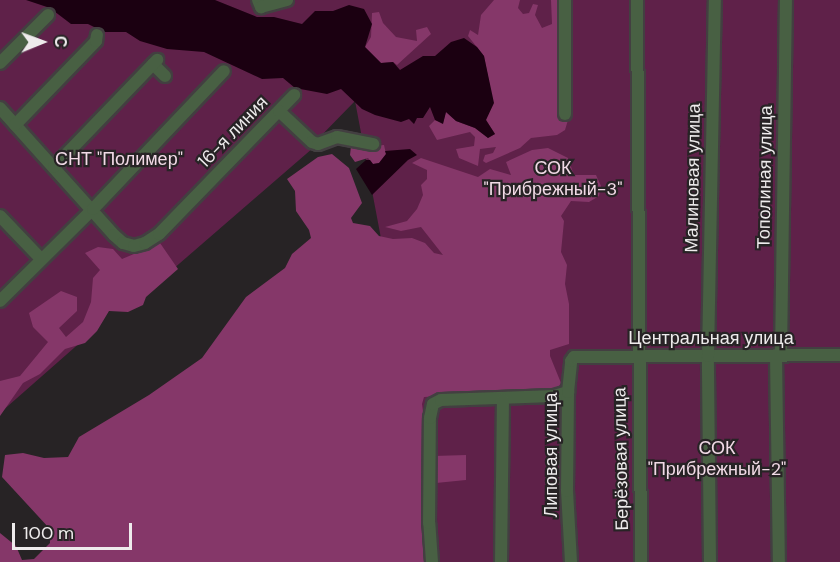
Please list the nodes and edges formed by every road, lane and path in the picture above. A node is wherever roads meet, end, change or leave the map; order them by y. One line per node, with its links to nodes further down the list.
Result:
1 (287, 0): 6 (street)
2 (565, 0): 15 (street)
3 (637, 0): 26 (street, Берёзовая улица)
4 (715, 0): 27 (street, Малиновая улица)
5 (786, 0): 23 (street, Тополиная улица)
6 (259, 4)
7 (48, 15): 9 (street)
8 (97, 35): 16 (street)
9 (0, 63)
10 (224, 71): 19 (street)
11 (165, 76): 18 (street)
12 (294, 96): 14 (street, 16-я линия)
13 (0, 108): 16 (street)
14 (279, 111): 17 (street); 19 (street, 16-я линия)
15 (565, 114)
16 (15, 125): 18 (street)
17 (374, 144)
18 (54, 167): 19 (street)
19 (93, 209): 21 (street)
20 (0, 216): 21 (street)
21 (41, 259): 22 (street)
22 (0, 301)
23 (779, 355): 24 (street, Центральная улица); 27 (street, Центральная улица); 35 (street, Тополиная улица)
24 (840, 355)
25 (582, 356): 26 (street, Центральная улица); 28 (street, Липовая улица)
26 (638, 356): 27 (street, Центральная улица); 33 (street, Берёзовая улица)
27 (708, 356): 34 (street, Малиновая улица)
28 (568, 392): 29 (street); 32 (street, Липовая улица)
29 (503, 400): 30 (street); 31 (street)
30 (432, 562)
31 (501, 562)
32 (571, 562)
33 (641, 562)
34 (710, 562)
35 (779, 562)

